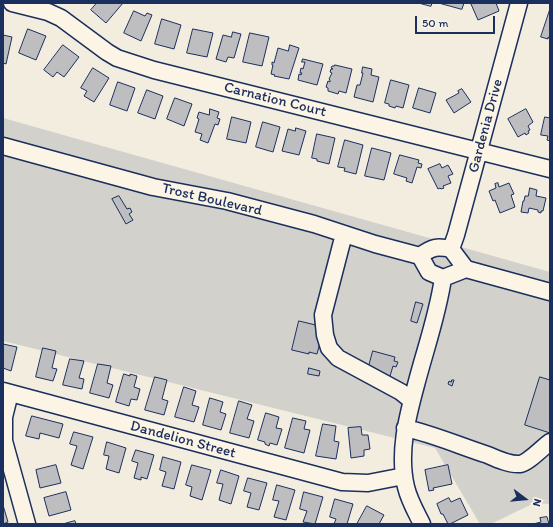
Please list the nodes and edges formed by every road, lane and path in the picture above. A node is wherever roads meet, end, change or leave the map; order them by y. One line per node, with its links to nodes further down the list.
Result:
1 (12, 3): 3 (street, Carnation Court); 5 (street, Carnation Court)
2 (519, 3): 5 (street, Gardenia Drive)
3 (3, 12)
4 (3, 146): 7 (street, Trost Boulevard)
5 (479, 151): 6 (street, Carnation Court); 8 (street, Gardenia Drive)
6 (550, 169)
7 (344, 234): 9 (street, Trost Boulevard); 14 (street)
8 (451, 249): 9 (street); 10 (street)
9 (420, 256): 11 (street)
10 (466, 269): 11 (street); 12 (street)
11 (443, 278): 14 (street)
12 (550, 292)
13 (7, 392): 17 (street, Dandelion Street); 18 (street)
14 (412, 400): 15 (street)
15 (405, 428): 16 (street); 17 (street)
16 (550, 442)
17 (404, 476): 19 (street)
18 (27, 524)
19 (422, 524)

